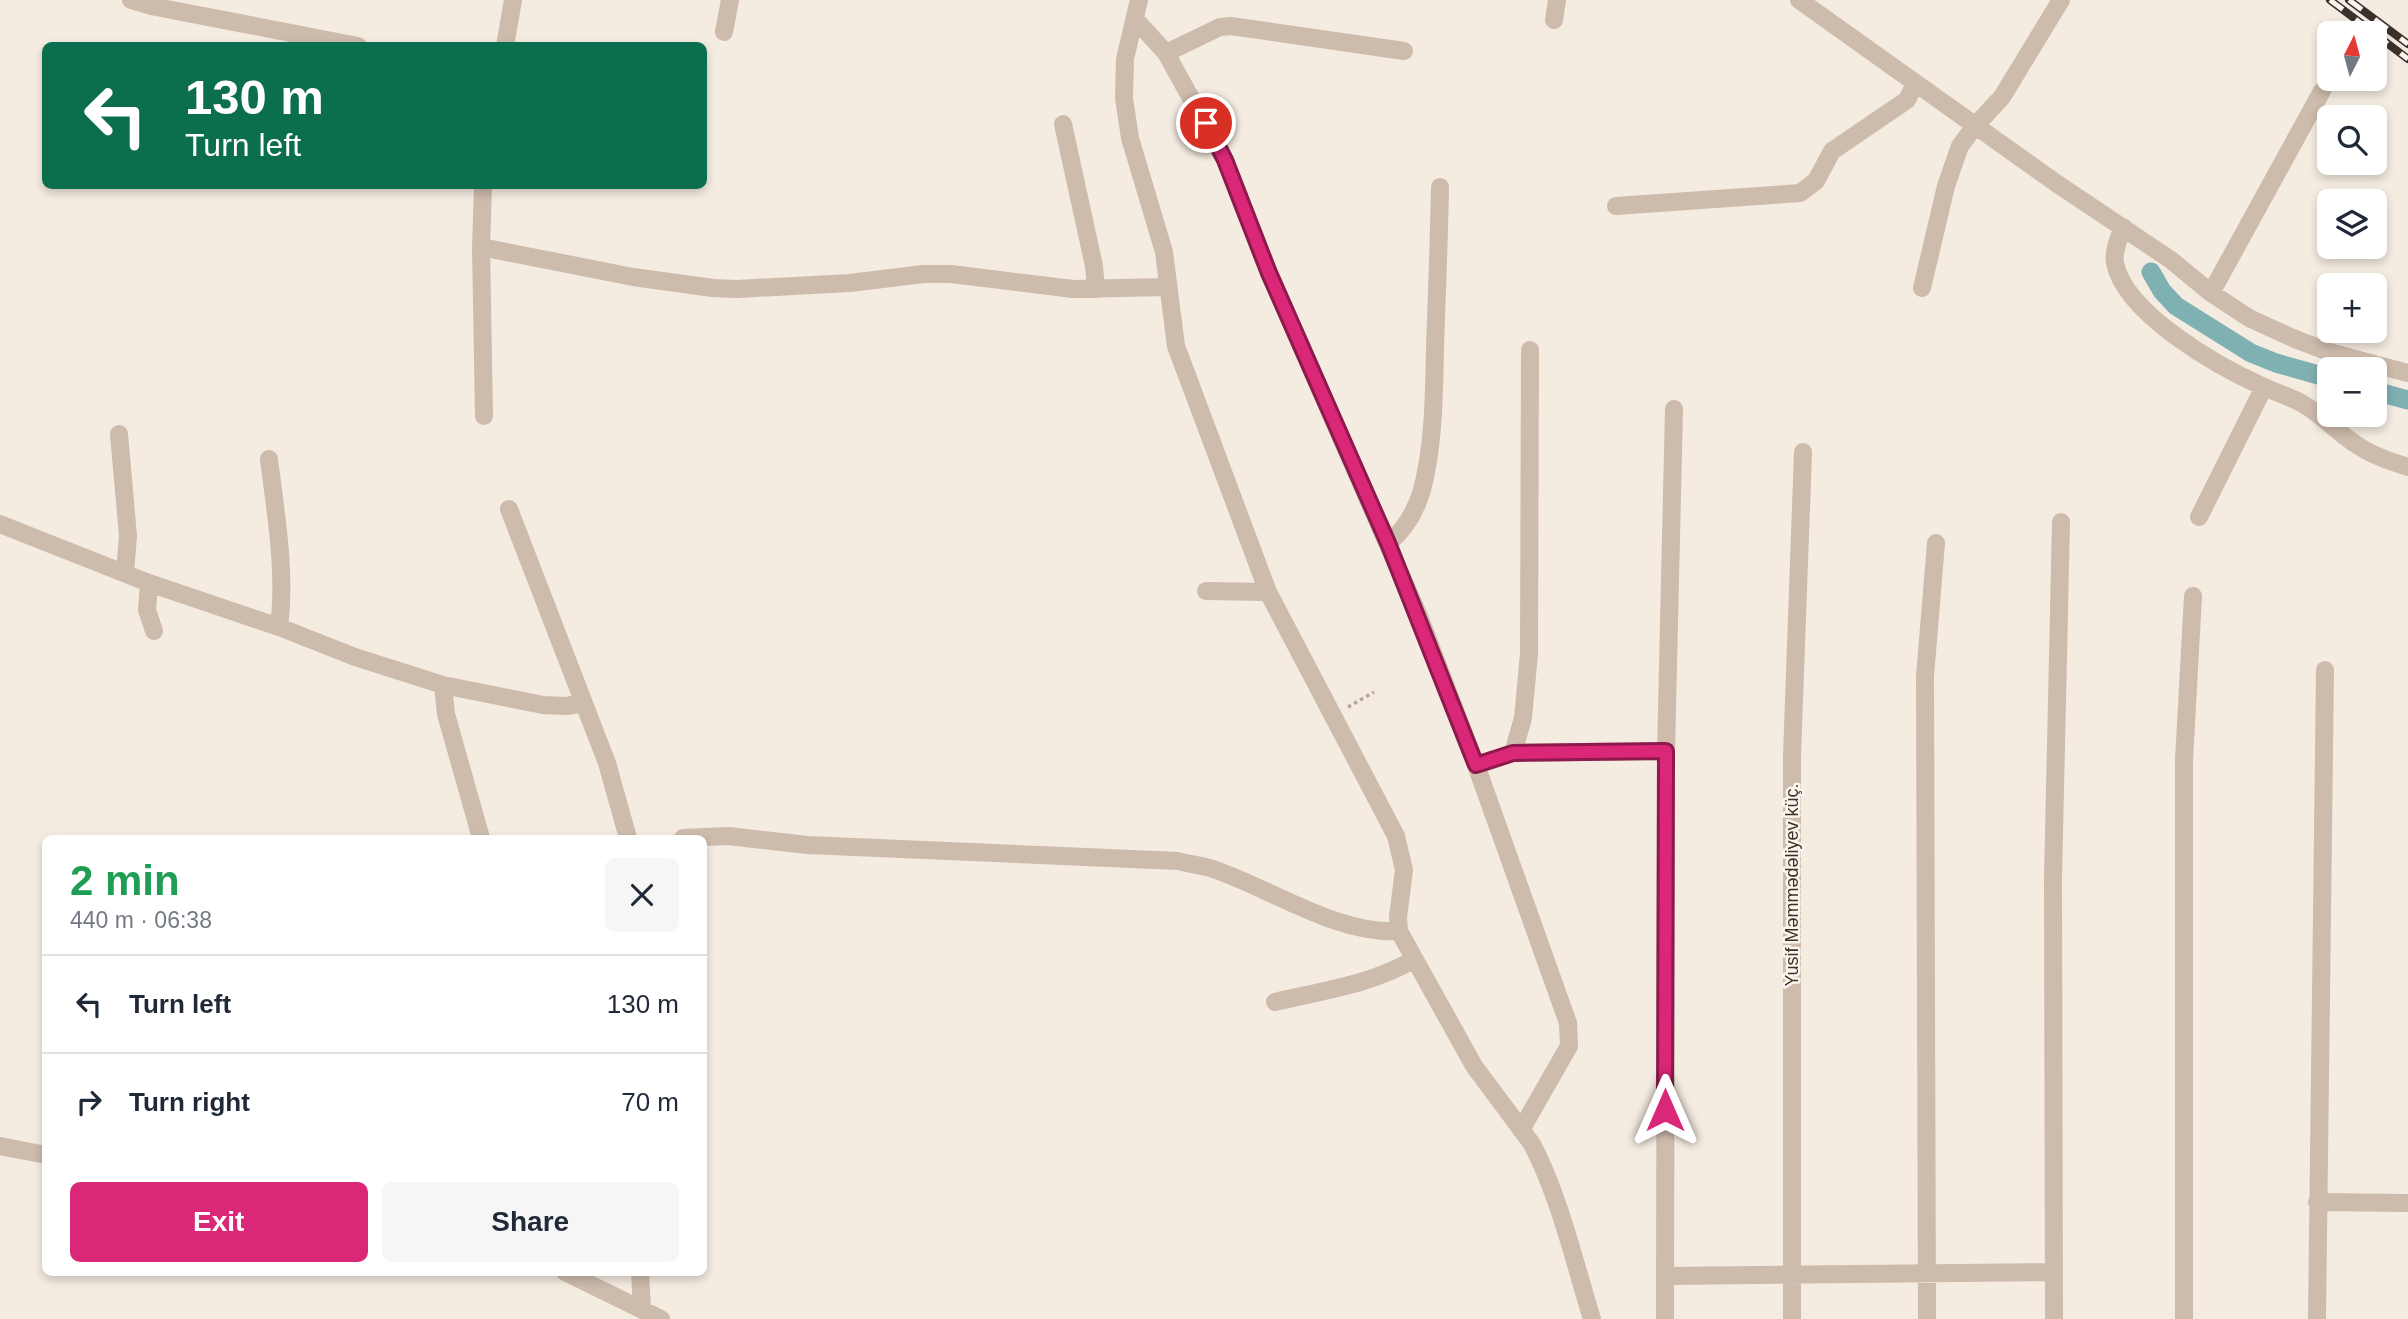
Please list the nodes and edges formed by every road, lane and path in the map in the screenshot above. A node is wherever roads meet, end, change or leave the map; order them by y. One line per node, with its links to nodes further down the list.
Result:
1 (131, 0): 11 (street)
2 (513, 0): 12 (street)
3 (730, 0): 10 (street)
4 (1139, 0): 8 (street)
5 (1557, 0): 9 (street)
6 (1799, 0): 15 (street)
7 (2061, 0): 18 (street)
8 (1135, 19): 14 (street); 24 (street)
9 (1554, 20)
10 (724, 32)
11 (337, 42)
12 (506, 42)
13 (1404, 51): 14 (street)
14 (1166, 53): 41 (street)
15 (1915, 85): 18 (street); 21 (street)
16 (2322, 91): 27 (street)
17 (1063, 124): 26 (street)
18 (1975, 126): 22 (street); 25 (street)
19 (1440, 187): 41 (street)
20 (483, 189): 23 (street)
21 (1616, 206)
22 (2123, 227): 27 (street); 30 (street)
23 (481, 247): 26 (street); 32 (street)
24 (1168, 288): 26 (street); 46 (street)
25 (1922, 288)
26 (1096, 289)
27 (2211, 293): 29 (street)
28 (1530, 350): 56 (street)
29 (2408, 373)
30 (2264, 387): 36 (street); 38 (street)
31 (1674, 409): 55 (street)
32 (484, 416)
33 (119, 434): 43 (street)
34 (1803, 452): 71 (street, Yusif Məmmədəliyev küç.)
35 (269, 460): 48 (street)
36 (2408, 467)
37 (509, 509): 53 (street)
38 (2199, 517)
39 (2061, 522): 69 (street)
40 (0, 524): 43 (street)
41 (1388, 543): 57 (street)
42 (1936, 543): 70 (street)
43 (125, 573): 44 (street)
44 (149, 583): 48 (street); 49 (street)
45 (1206, 591): 46 (street)
46 (1268, 592): 54 (street)
47 (2193, 596): 82 (street)
48 (279, 627): 51 (street)
49 (154, 631)
50 (2325, 670): 67 (street)
51 (443, 685): 53 (street); 58 (street)
52 (1374, 692): 54 (path)
53 (584, 704): 59 (street)
54 (1334, 715): 61 (street)
55 (1666, 751): 56 (street); 74 (street)
56 (1513, 753): 57 (street)
57 (1476, 765): 64 (street)
58 (480, 835)
59 (627, 835)
60 (707, 837): 61 (street)
61 (1399, 931): 62 (street)
62 (1413, 960): 63 (street); 64 (street)
63 (1275, 1003)
64 (1521, 1130): 77 (street)
65 (0, 1146): 66 (street)
66 (42, 1154)
67 (2317, 1202): 68 (street); 83 (street)
68 (2408, 1203)
69 (2054, 1272): 70 (street); 81 (street)
70 (1927, 1273): 71 (street); 80 (street)
71 (1792, 1274): 74 (street); 79 (street, Yusif Məmmədəliyev küç.)
72 (573, 1276): 75 (street)
73 (640, 1276): 75 (street)
74 (1665, 1276): 78 (street)
75 (642, 1309): 76 (street)
76 (661, 1319)
77 (1592, 1319)
78 (1665, 1319)
79 (1792, 1319)
80 (1927, 1319)
81 (2054, 1319)
82 (2184, 1319)
83 (2317, 1319)

